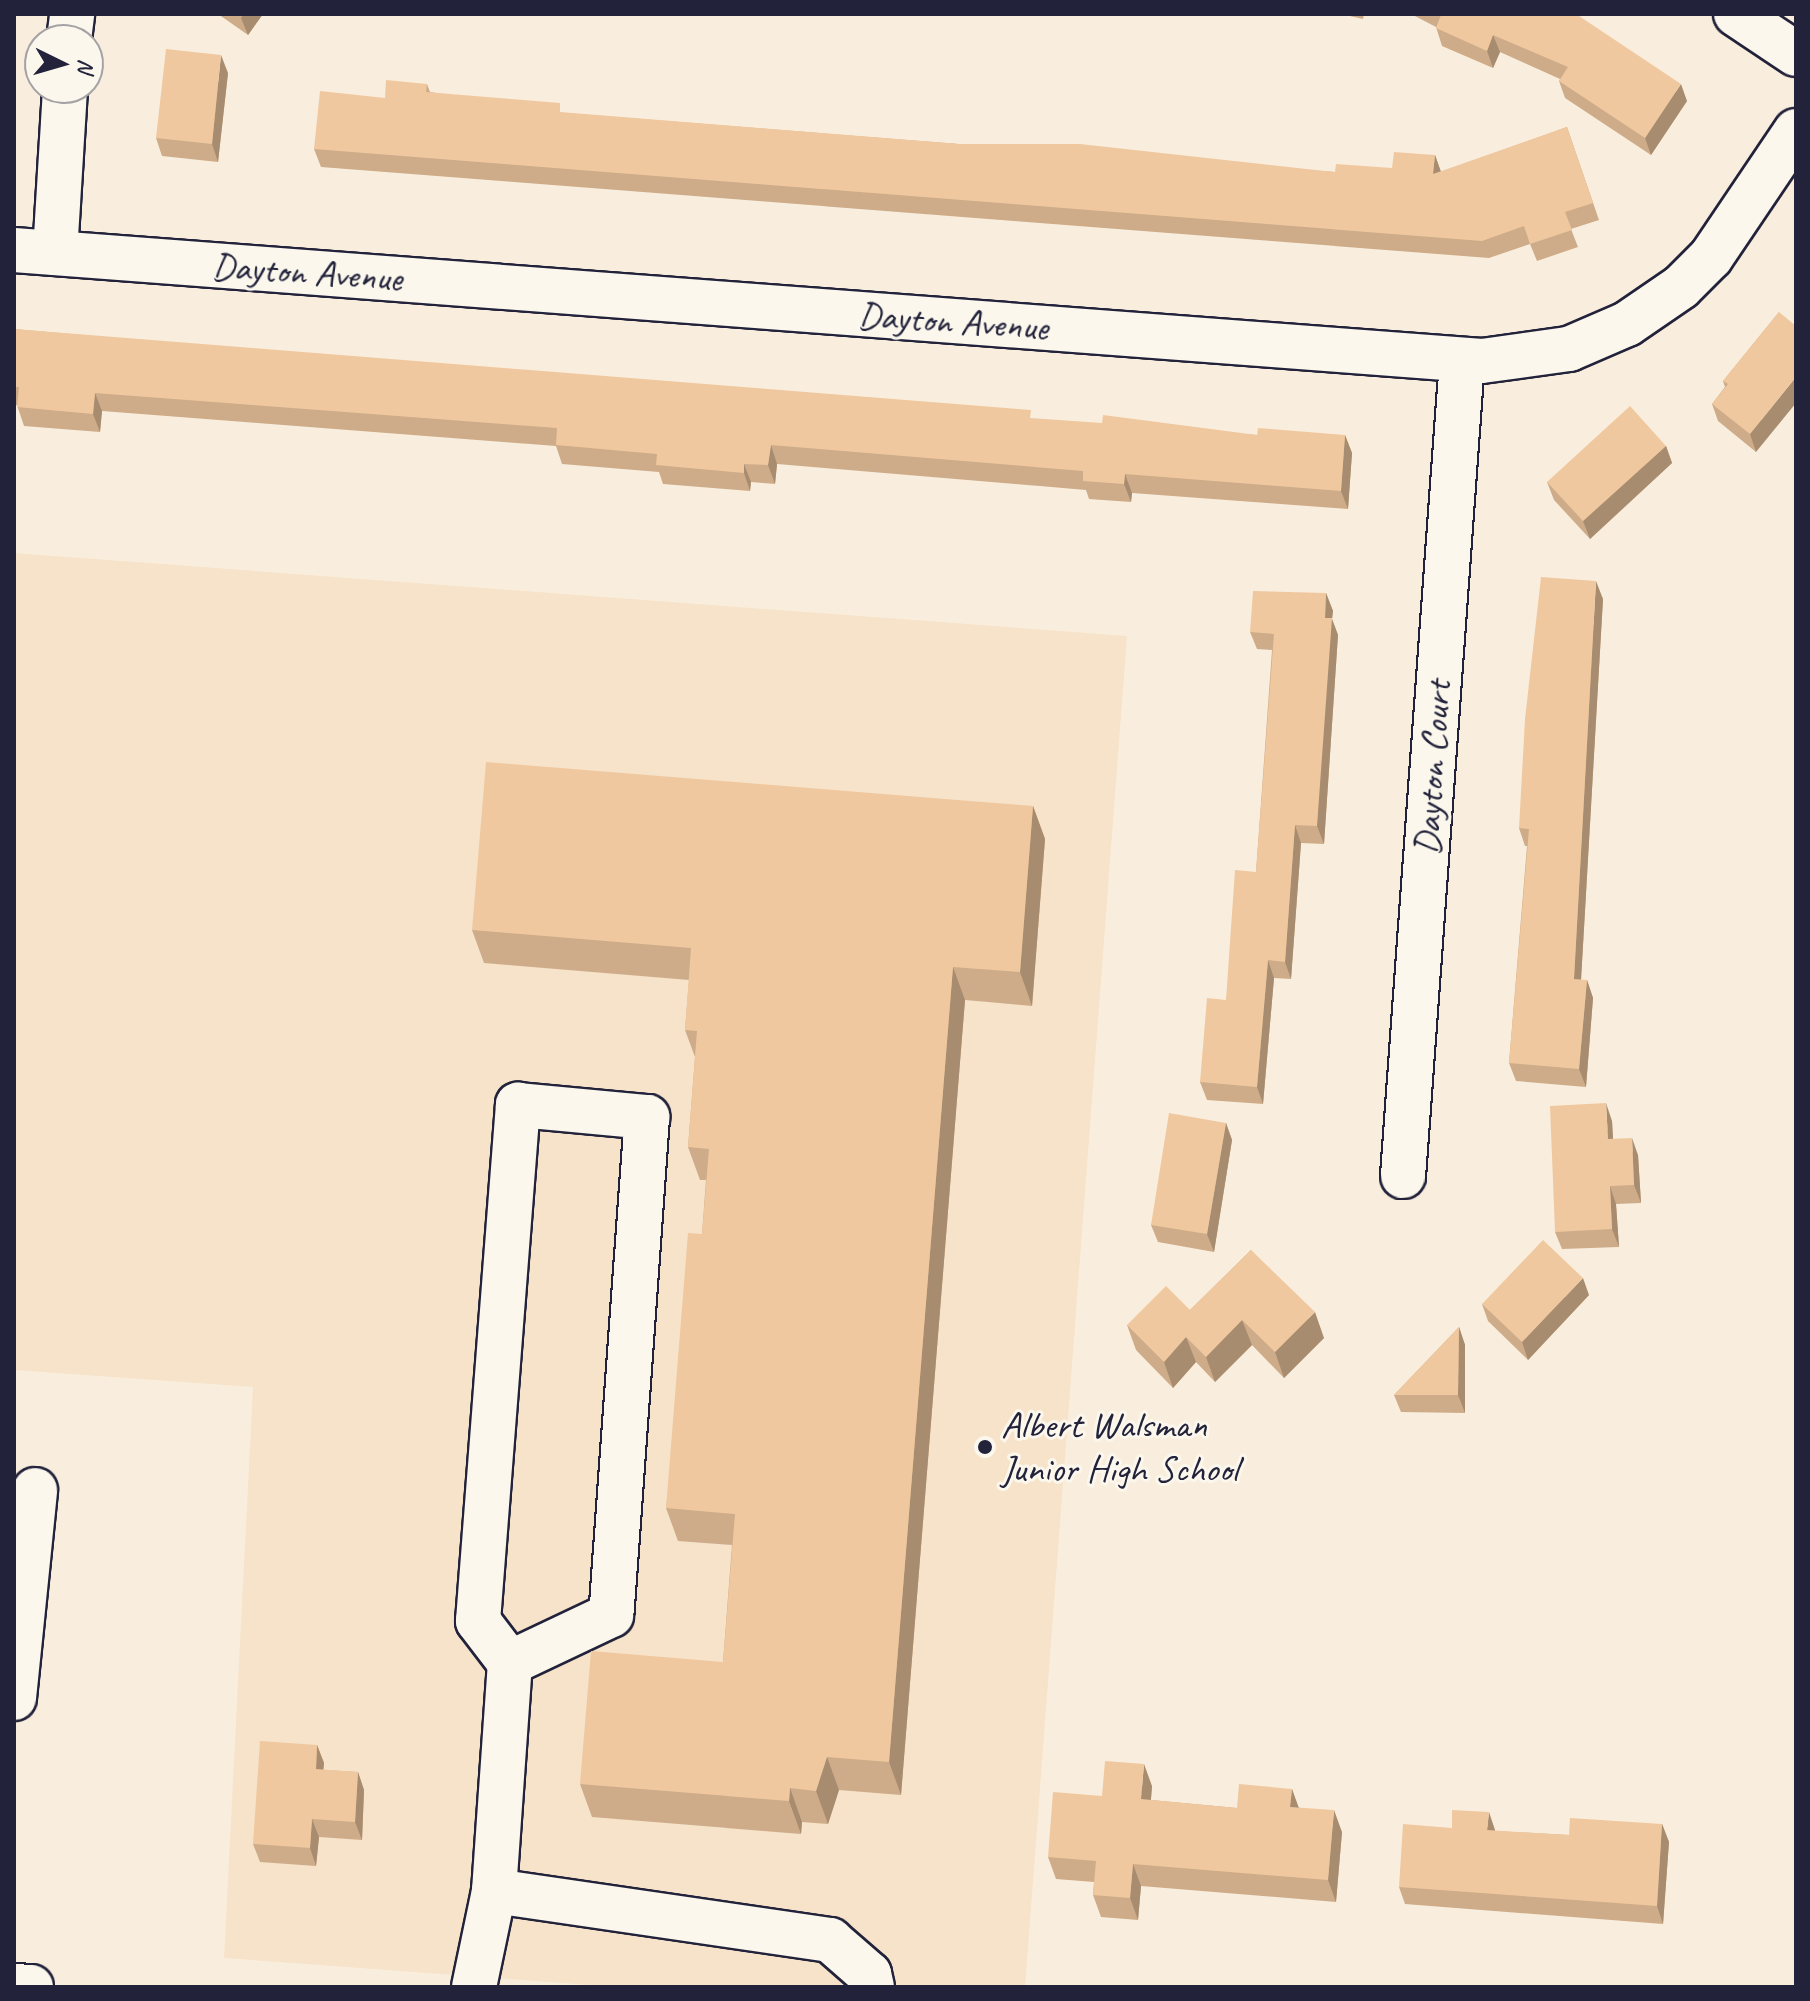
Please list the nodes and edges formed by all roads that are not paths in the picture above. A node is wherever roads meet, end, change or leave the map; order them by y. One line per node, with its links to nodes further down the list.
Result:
1 (1736, 14): 2 (street)
2 (1796, 54)
3 (62, 104): 5 (street)
4 (1796, 131): 6 (street, Dayton Avenue)
5 (34, 252): 6 (street, Dayton Avenue)
6 (1462, 361): 7 (street, Dayton Court)
7 (1403, 1176)
8 (35, 1490): 10 (street)
9 (510, 1663): 9 (street); 11 (street)
10 (14, 1698)
11 (494, 1891): 14 (street); 15 (street)
12 (14, 1986): 13 (street)
13 (31, 1987)
14 (474, 1987)
15 (872, 1987)

